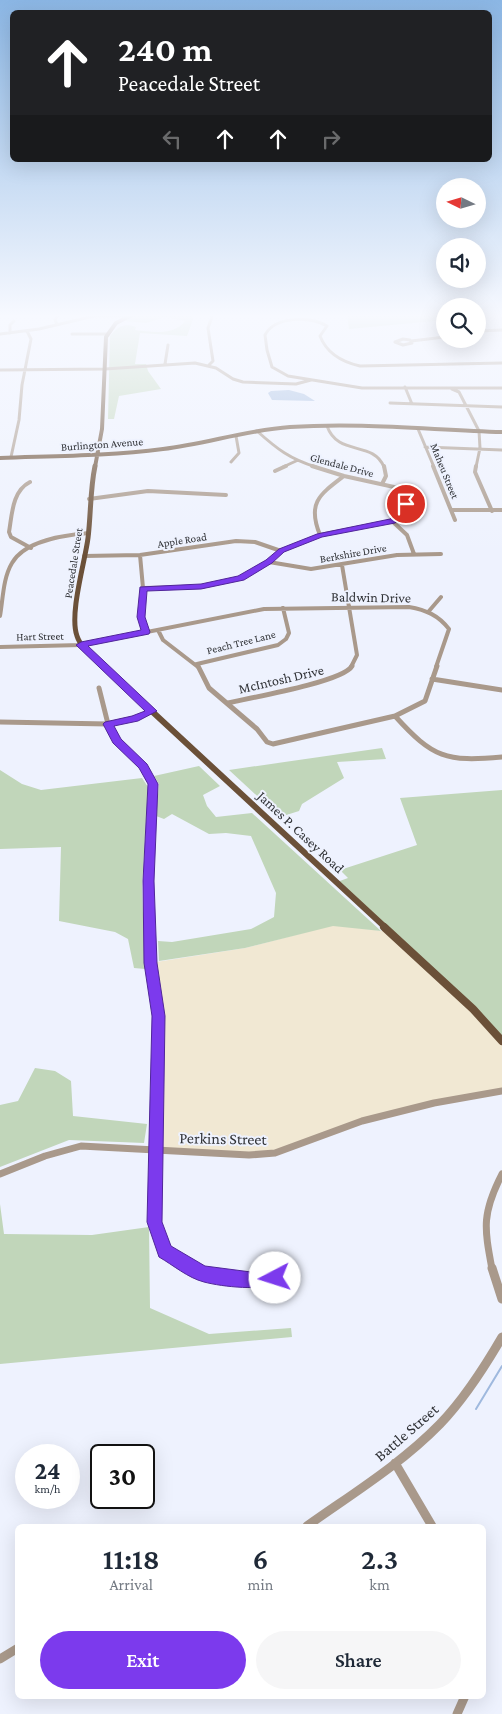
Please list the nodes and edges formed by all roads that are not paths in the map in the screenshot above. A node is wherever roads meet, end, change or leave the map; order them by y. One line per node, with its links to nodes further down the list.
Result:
1 (21, 394): 19 (street)
2 (103, 394): 18 (main road, Peacedale Street)
3 (408, 394): 6 (street)
4 (460, 394): 7 (street)
5 (390, 403): 6 (street)
6 (412, 404): 7 (street)
7 (466, 407): 8 (street); 12 (street)
8 (502, 407)
9 (327, 426): 10 (main road, Burlington Avenue); 11 (main road, Burlington Avenue); 26 (street)
10 (418, 429): 12 (main road, Burlington Avenue); 15 (street, Maheu Street)
11 (257, 431): 14 (main road, Burlington Avenue); 21 (street, Glendale Drive)
12 (479, 432): 13 (main road, Burlington Avenue); 16 (street)
13 (502, 432)
14 (236, 436): 18 (main road, Burlington Avenue); 22 (street)
15 (425, 447): 16 (street); 29 (street, Maheu Street)
16 (480, 449): 17 (street); 31 (street)
17 (502, 450)
18 (96, 454): 19 (main road, Burlington Avenue); 28 (main road, Peacedale Street)
19 (11, 457): 20 (main road, Burlington Avenue)
20 (0, 458)
21 (296, 461): 23 (street); 24 (street, Glendale Drive)
22 (231, 462)
23 (275, 471)
24 (344, 476): 26 (street, Glendale Drive); 35 (street)
25 (30, 482): 36 (street)
26 (382, 484): 33 (street, Glendale Drive)
27 (226, 496): 28 (street)
28 (89, 499): 34 (main road, Peacedale Street)
29 (451, 510): 31 (street); 32 (street, Maheu Street)
30 (502, 510): 31 (street)
31 (492, 511)
32 (455, 520)
33 (392, 521): 35 (street); 38 (street)
34 (89, 533): 36 (street); 41 (main road, Peacedale Street)
35 (320, 535): 37 (street)
36 (31, 548): 49 (street)
37 (282, 550): 40 (street, Apple Road); 42 (street)
38 (414, 554): 39 (street, Berkshire Drive); 43 (street, Berkshire Drive)
39 (441, 554)
40 (140, 555): 41 (street, Apple Road); 44 (street)
41 (84, 556): 52 (main road, Peacedale Street)
42 (269, 562): 43 (street, Berkshire Drive); 44 (street)
43 (342, 565): 46 (street, McIntosh Drive)
44 (143, 588): 51 (street)
45 (441, 597): 48 (street)
46 (351, 607): 47 (street, Baldwin Drive); 48 (street, Baldwin Drive); 58 (street, McIntosh Drive)
47 (283, 608): 50 (street, Baldwin Drive); 54 (street, Peach Tree Lane)
48 (429, 610): 55 (street, Baldwin Drive)
49 (0, 616)
50 (158, 630): 51 (street, Baldwin Drive); 54 (street)
51 (146, 632): 52 (street, Baldwin Drive)
52 (81, 645): 53 (street, Hart Street); 59 (main road, James P. Casey Road)
53 (0, 647)
54 (197, 664): 58 (street)
55 (432, 679): 57 (street); 60 (street, Baldwin Drive)
56 (99, 688): 62 (street)
57 (502, 690)
58 (227, 703): 60 (street, Baldwin Drive)
59 (152, 711): 62 (street); 64 (main road, James P. Casey Road)
60 (395, 716): 63 (street)
61 (0, 722): 62 (street)
62 (108, 724): 66 (street)
63 (502, 757)
64 (502, 1041)
65 (502, 1091): 66 (street, Perkins Street)
66 (156, 1150): 67 (street, Perkins Street); 69 (street)
67 (0, 1174)
68 (502, 1174): 70 (street)
69 (275, 1276)
70 (502, 1299)
71 (502, 1337): 72 (street, Battle Street)
72 (395, 1463): 73 (street, Battle Street); 74 (street)
73 (310, 1524)
74 (431, 1524)
75 (15, 1650): 76 (street)
76 (0, 1658)
77 (464, 1699): 78 (street)
78 (456, 1714)

